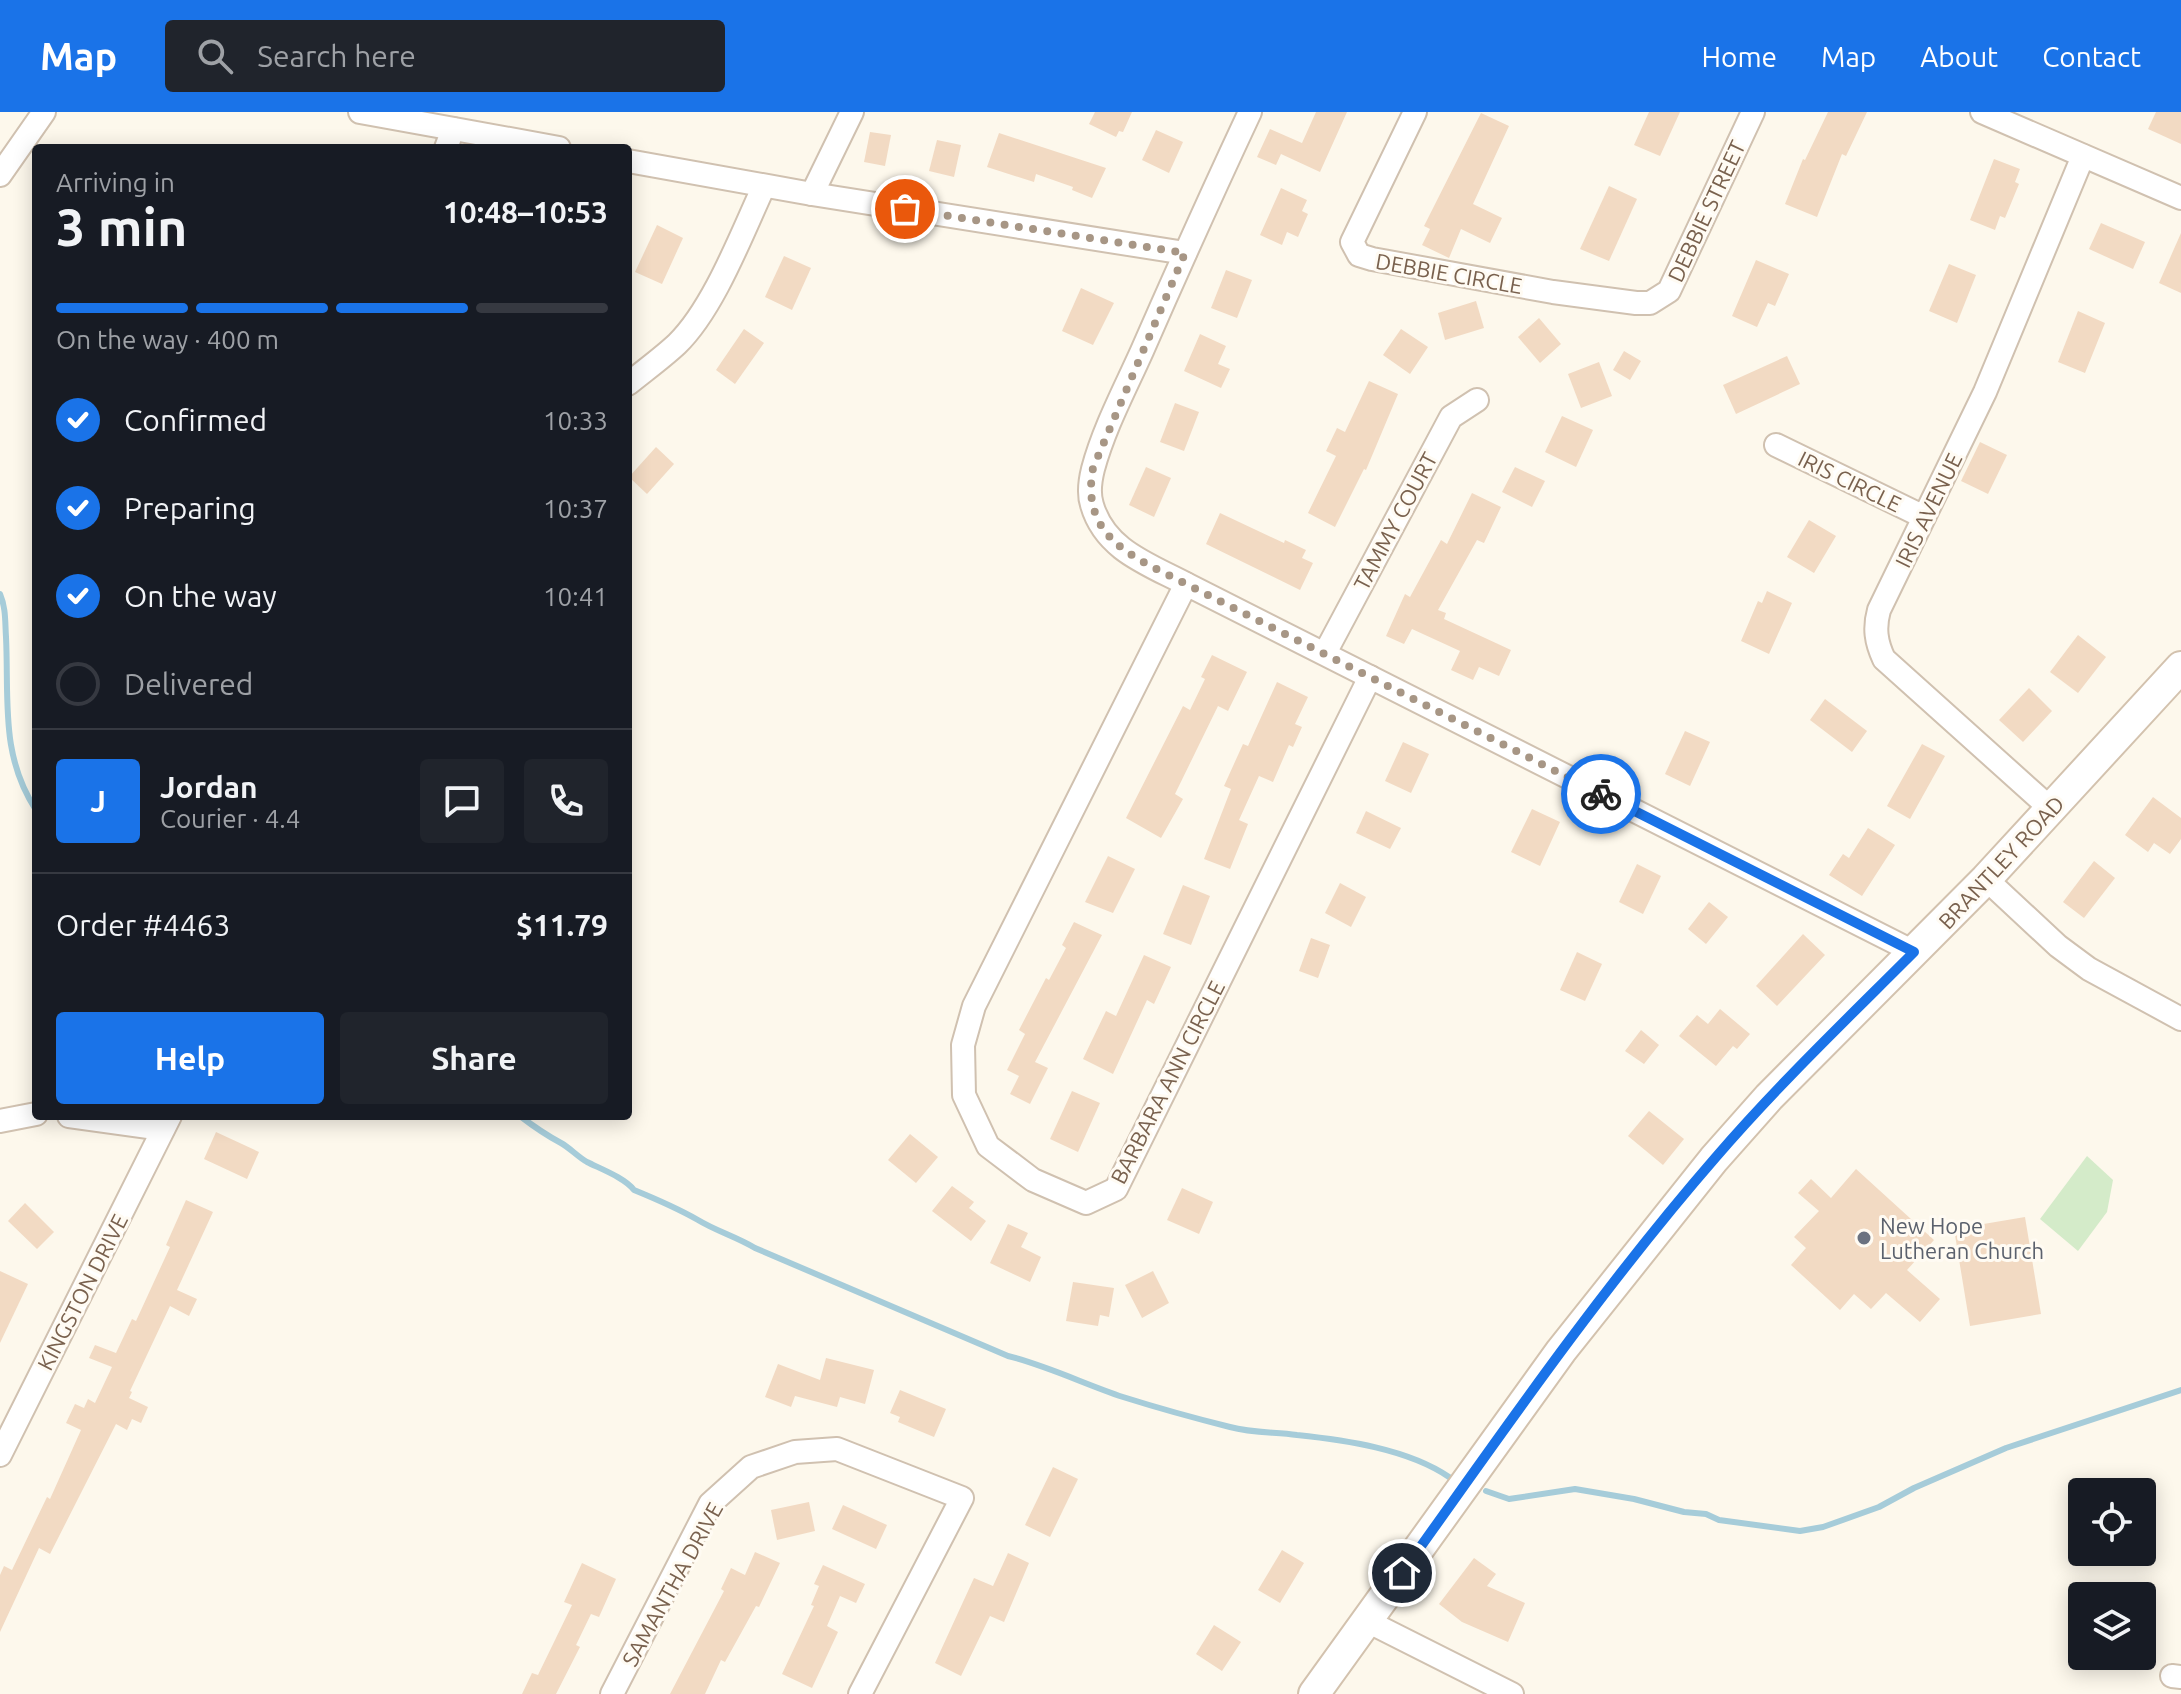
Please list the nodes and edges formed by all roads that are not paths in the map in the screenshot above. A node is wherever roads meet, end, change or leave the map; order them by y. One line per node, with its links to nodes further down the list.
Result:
1 (44, 112): 12 (street)
2 (360, 112): 8 (street)
3 (852, 112): 14 (street)
4 (1250, 112): 16 (street)
5 (1415, 112): 17 (street, DEBBIE CIRCLE)
6 (1753, 112): 17 (street, DEBBIE STREET)
7 (1982, 112): 10 (street)
8 (450, 138): 9 (street)
9 (515, 144)
10 (2083, 156): 15 (street); 21 (street, IRIS AVENUE)
11 (632, 162): 13 (street)
12 (0, 175)
13 (764, 186): 14 (street); 18 (street)
14 (812, 194): 16 (street)
15 (2181, 198)
16 (1185, 253): 22 (street)
17 (1650, 303)
18 (632, 381)
19 (1477, 400): 23 (street, TAMMY COURT)
20 (1776, 445): 21 (street, IRIS CIRCLE)
21 (1924, 517): 26 (street, IRIS AVENUE)
22 (1186, 584): 23 (street); 25 (street, BARBARA ANN CIRCLE)
23 (1325, 653): 25 (street)
24 (2181, 667): 26 (street, BRANTLEY ROAD)
25 (1370, 677): 28 (street)
26 (2051, 809): 27 (street, BRANTLEY ROAD)
27 (1986, 879): 28 (street, BRANTLEY ROAD); 29 (street)
28 (1914, 952): 35 (street, BRANTLEY ROAD)
29 (2181, 1019)
30 (32, 1115): 32 (street)
31 (134, 1120): 33 (street, KINGSTON DRIVE)
32 (0, 1121)
33 (166, 1122): 34 (street, KINGSTON DRIVE)
34 (0, 1455)
35 (1367, 1621): 38 (street, BRANTLEY ROAD); 39 (street)
36 (612, 1694): 37 (street, SAMANTHA DRIVE)
37 (860, 1694)
38 (1314, 1694)
39 (1512, 1694)

